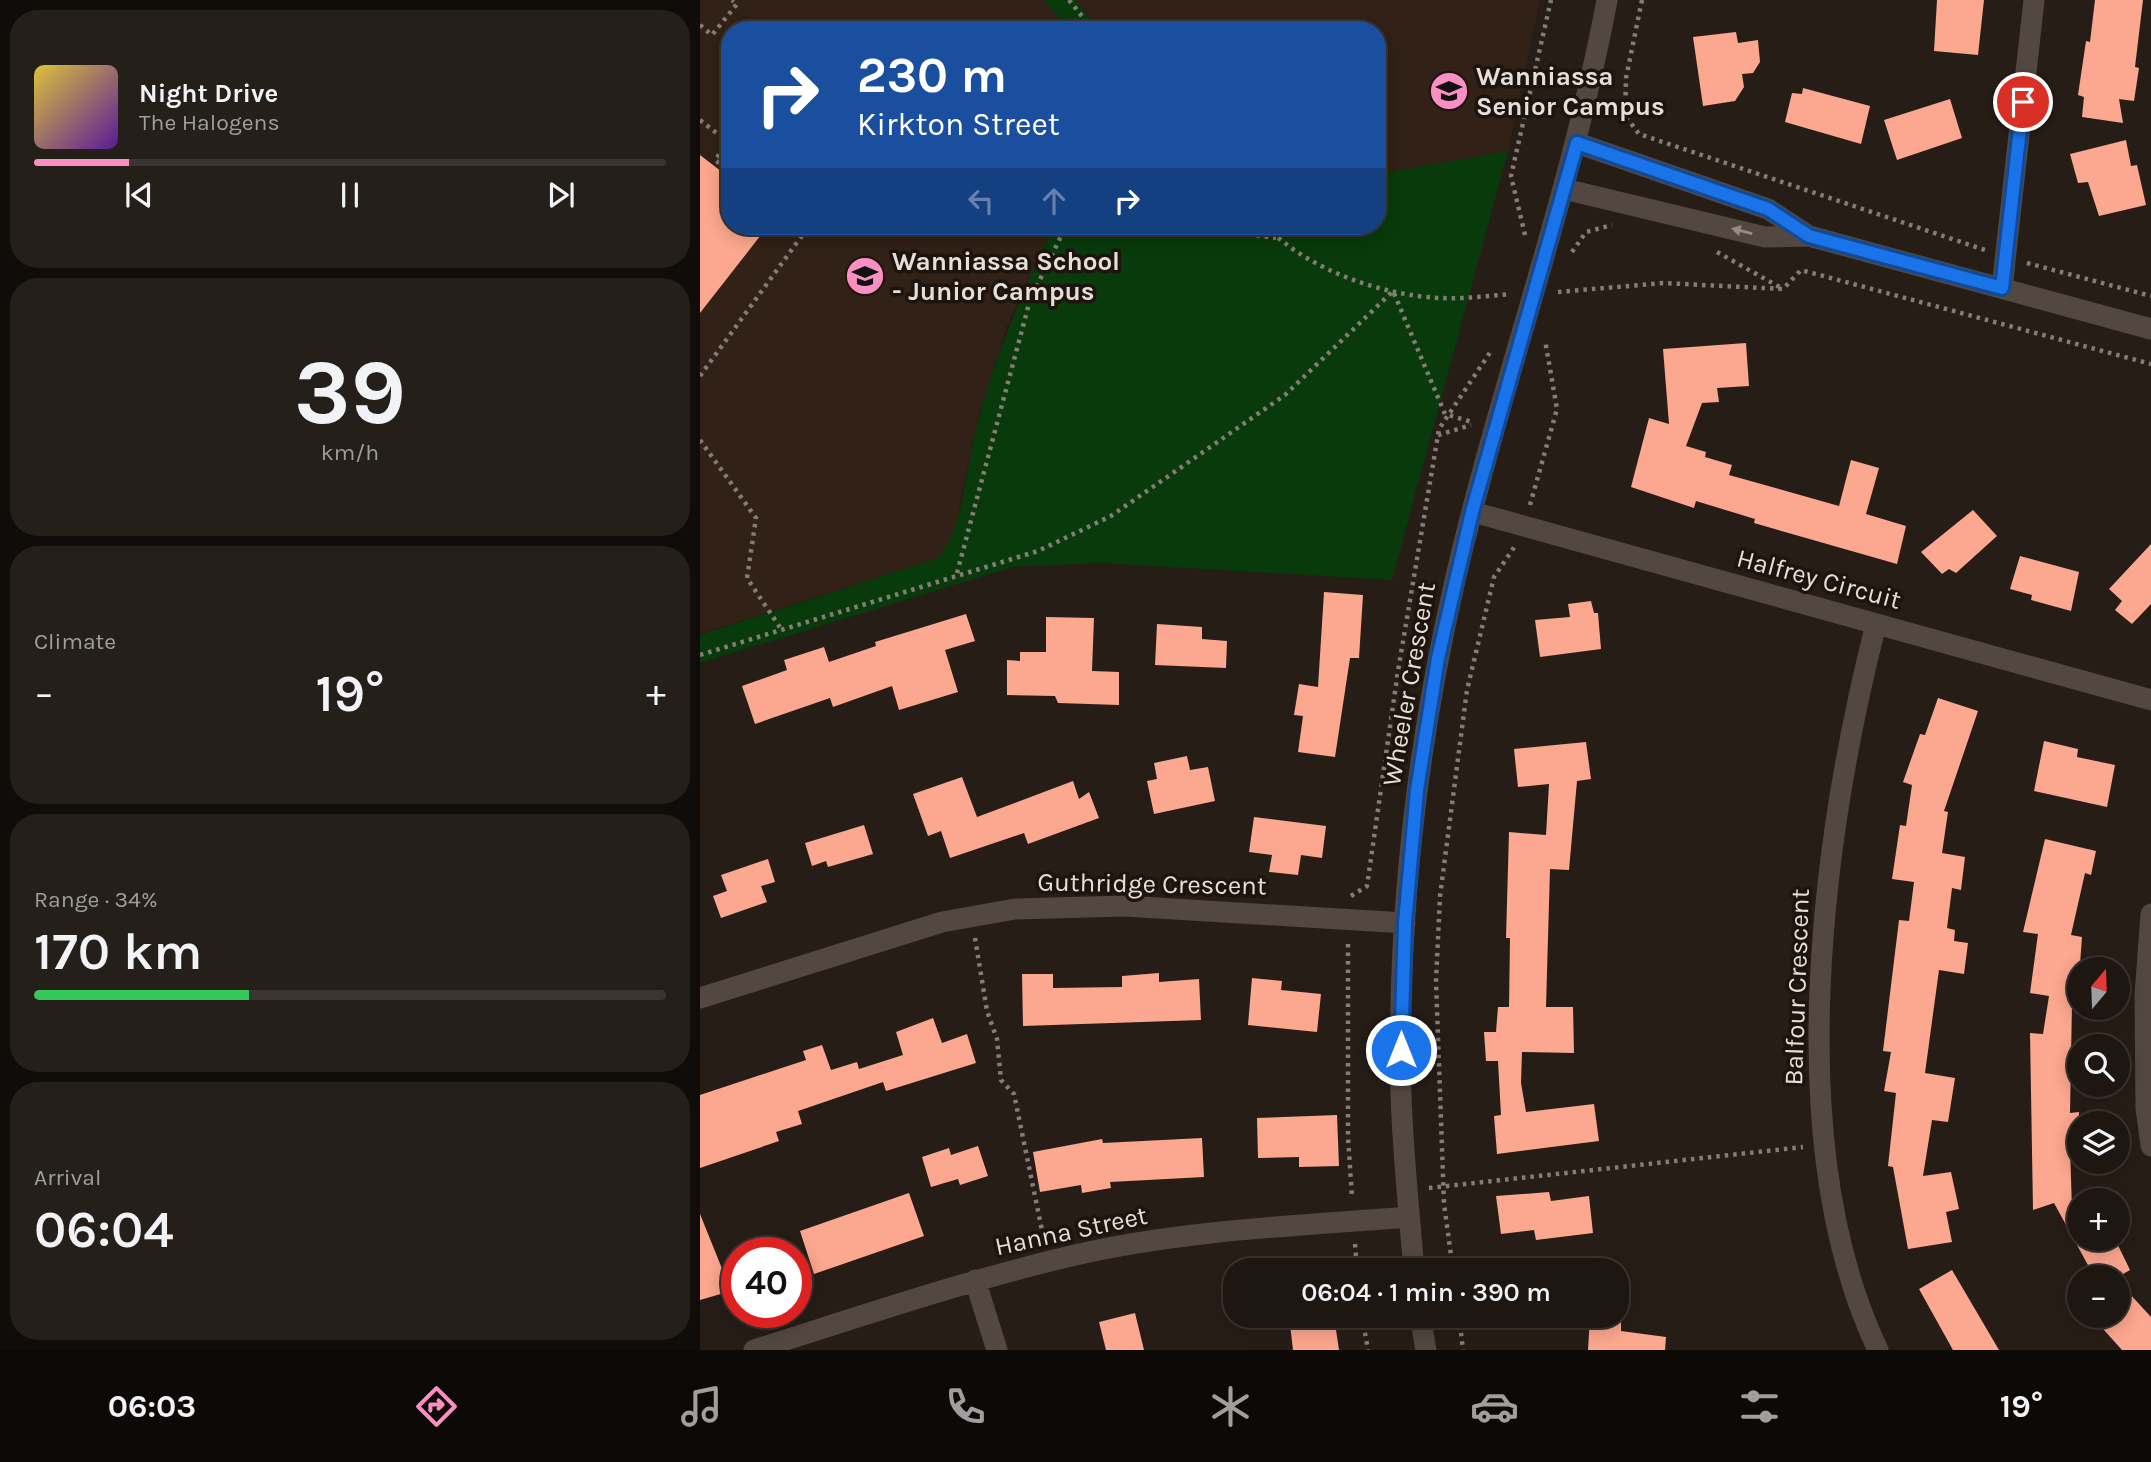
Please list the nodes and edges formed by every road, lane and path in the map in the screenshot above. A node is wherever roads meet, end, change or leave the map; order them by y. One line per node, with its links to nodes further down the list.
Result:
1 (732, 0): 7 (path)
2 (1069, 0): 8 (path)
3 (1551, 0): 23 (path)
4 (1607, 0): 13 (street, Wheeler Crescent)
5 (1642, 0): 25 (path)
6 (2034, 0): 30 (street)
7 (723, 21)
8 (1086, 21)
9 (721, 24): 10 (path)
10 (700, 26)
11 (700, 120): 12 (path)
12 (721, 136)
13 (1577, 143): 16 (street, Wheeler Crescent); 22 (street)
14 (721, 152): 15 (path)
15 (721, 164)
16 (1564, 189): 22 (street, one-way to 16); 29 (street, Wheeler Crescent)
17 (1615, 224): 27 (path)
18 (802, 235): 39 (path)
19 (1062, 235): 46 (path)
20 (1255, 235): 24 (path)
21 (1274, 235): 24 (path)
22 (1809, 236): 30 (street)
23 (1525, 237)
24 (1277, 238): 32 (path)
25 (1972, 246)
26 (1712, 249): 31 (path)
27 (1565, 261)
28 (2029, 264): 34 (path)
29 (1544, 284): 31 (path); 44 (street, Wheeler Crescent)
30 (2002, 288): 35 (street)
31 (1783, 289): 38 (path)
32 (1393, 291): 33 (path); 40 (path); 46 (path)
33 (1515, 294)
34 (2151, 296)
35 (2151, 329)
36 (1545, 339): 43 (path)
37 (1498, 340): 40 (path)
38 (2151, 364)
39 (700, 376)
40 (1448, 415): 41 (path); 41 (path)
41 (1438, 435): 51 (path)
42 (700, 440): 48 (path)
43 (1536, 484)
44 (1472, 512): 47 (street, Halfrey Circuit); 54 (street, Wheeler Crescent)
45 (1515, 546): 60 (path)
46 (957, 574): 48 (path)
47 (1876, 624): 50 (street, Halfrey Circuit); 57 (street, Balfour Crescent)
48 (781, 629): 49 (path)
49 (700, 654)
50 (2151, 700)
51 (1351, 895)
52 (2151, 914): 58 (street)
53 (971, 917): 54 (street, Guthridge Crescent); 56 (street, Guthridge Crescent); 64 (path)
54 (1405, 923): 61 (street, Wheeler Crescent)
55 (1347, 963): 59 (path)
56 (700, 998)
57 (1825, 1144): 60 (path); 74 (street, Balfour Crescent)
58 (2151, 1146)
59 (1351, 1179)
60 (1443, 1186): 63 (path)
61 (1409, 1217): 62 (street, Wheeler Crescent); 64 (street, Hanna Street)
62 (1413, 1258)
63 (1452, 1258)
64 (1048, 1262): 65 (street, Hanna Street)
65 (975, 1280): 69 (street, Hanna Street); 70 (street)
66 (1364, 1328): 71 (path)
67 (1422, 1328): 72 (street)
68 (1460, 1328): 73 (path)
69 (754, 1350)
70 (997, 1350)
71 (1368, 1350)
72 (1426, 1350)
73 (1463, 1350)
74 (1878, 1350)

